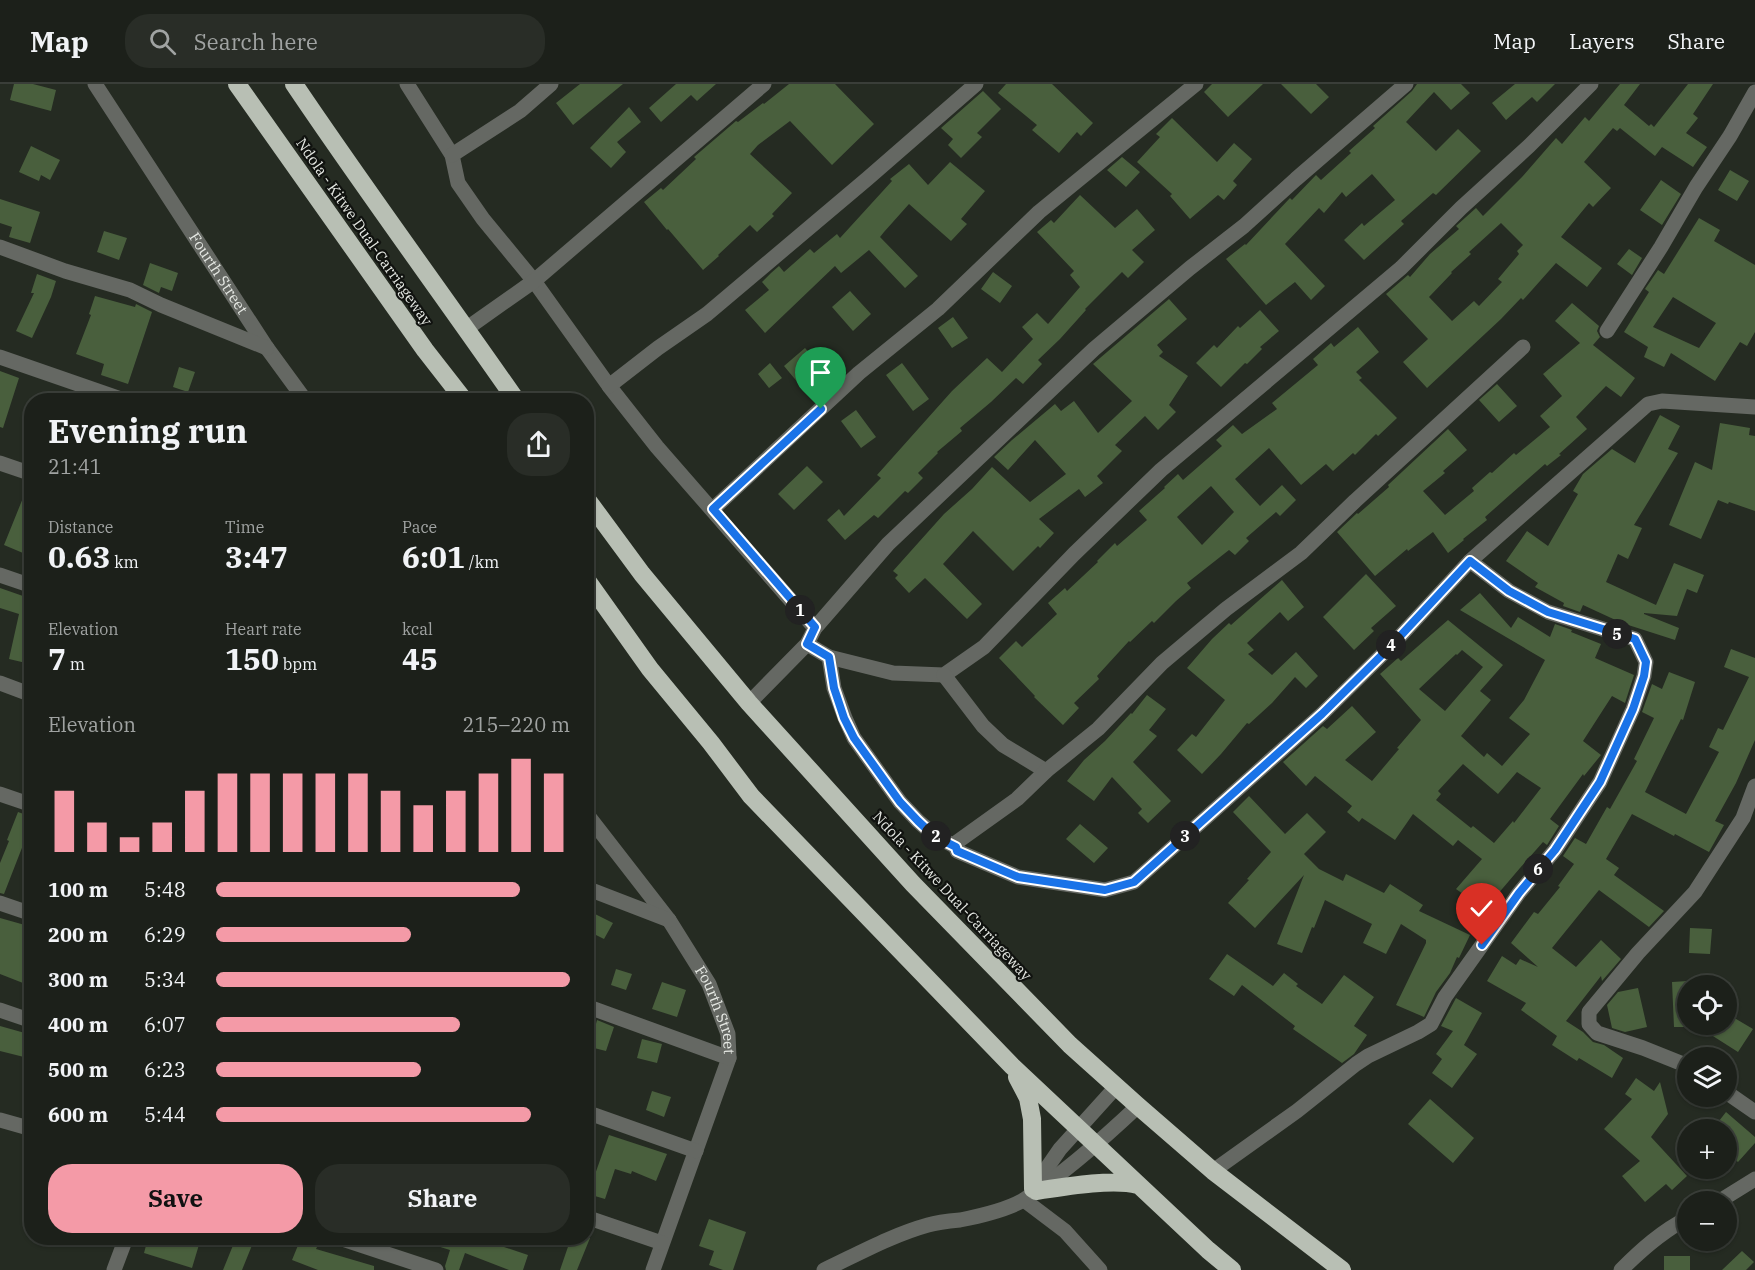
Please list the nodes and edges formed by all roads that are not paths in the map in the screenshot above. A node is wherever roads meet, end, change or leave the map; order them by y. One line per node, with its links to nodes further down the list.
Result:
1 (95, 84): 18 (street, Fourth Street)
2 (237, 84): 23 (highway, Ndola - Kitwe Dual-Carriageway)
3 (294, 84): 15 (highway, Ndola - Kitwe Dual-Carriageway)
4 (407, 84): 12 (street)
5 (551, 84): 12 (street)
6 (764, 84): 14 (street)
7 (976, 84): 20 (street)
8 (1196, 84): 29 (street)
9 (1406, 84): 34 (street)
10 (1591, 84): 37 (street)
11 (1755, 92): 16 (street)
12 (452, 156): 14 (street)
13 (0, 247): 18 (street)
14 (534, 281): 15 (street); 20 (street)
15 (466, 329): 24 (highway, Ndola - Kitwe Dual-Carriageway)
16 (1607, 331)
17 (1523, 347): 41 (street)
18 (267, 348): 22 (street, Fourth Street)
19 (0, 357): 21 (street)
20 (609, 386): 29 (street)
21 (103, 393)
22 (300, 393)
23 (459, 393)
24 (511, 393)
25 (1755, 407): 30 (street)
26 (0, 463): 27 (street)
27 (24, 471)
28 (594, 509): 40 (highway, Ndola - Kitwe Dual-Carriageway)
29 (713, 509): 34 (street)
30 (1470, 561): 46 (street); 67 (street)
31 (0, 575): 32 (street)
32 (24, 583)
33 (594, 590): 56 (highway)
34 (815, 627): 35 (street)
35 (807, 644): 36 (street); 40 (street)
36 (829, 657): 37 (street); 46 (street)
37 (945, 675): 41 (street)
38 (0, 684): 39 (street)
39 (24, 692)
40 (749, 704): 57 (highway, Ndola - Kitwe Dual-Carriageway)
41 (1046, 771): 46 (street)
42 (1755, 786): 55 (street)
43 (0, 794): 44 (street)
44 (24, 802)
45 (594, 823): 50 (street, Fourth Street)
46 (956, 847)
47 (594, 891): 50 (street)
48 (0, 903): 49 (street)
49 (24, 911)
50 (669, 920): 54 (street, Fourth Street)
51 (594, 1009): 54 (street)
52 (0, 1010): 53 (street)
53 (24, 1018)
54 (729, 1059): 66 (street, Fourth Street)
55 (1677, 1062)
56 (1012, 1066): 64 (highway); 71 (highway)
57 (1116, 1087): 59 (highway, Ndola - Kitwe Dual-Carriageway); 64 (street)
58 (1737, 1100): 60 (street)
59 (1138, 1106): 65 (street); 67 (highway, Ndola - Kitwe Dual-Carriageway)
60 (1755, 1112)
61 (594, 1115): 66 (street)
62 (0, 1120): 63 (street)
63 (24, 1127)
64 (1078, 1128): 65 (highway); 71 (street)
65 (1096, 1146): 69 (highway); 71 (street)
66 (696, 1151): 74 (street, Fourth Street)
67 (1213, 1170): 83 (highway, Ndola - Kitwe Dual-Carriageway)
68 (1755, 1179): 70 (street)
69 (1138, 1185): 71 (highway); 82 (highway)
70 (1736, 1191)
71 (1031, 1194): 80 (street); 81 (street)
72 (594, 1220): 74 (street)
73 (1677, 1224): 84 (street)
74 (662, 1243): 79 (street, Fourth Street)
75 (123, 1245): 77 (street)
76 (360, 1245): 78 (street)
77 (114, 1270)
78 (436, 1270)
79 (653, 1270)
80 (824, 1270)
81 (1100, 1270)
82 (1232, 1270)
83 (1342, 1270)
84 (1621, 1270)

